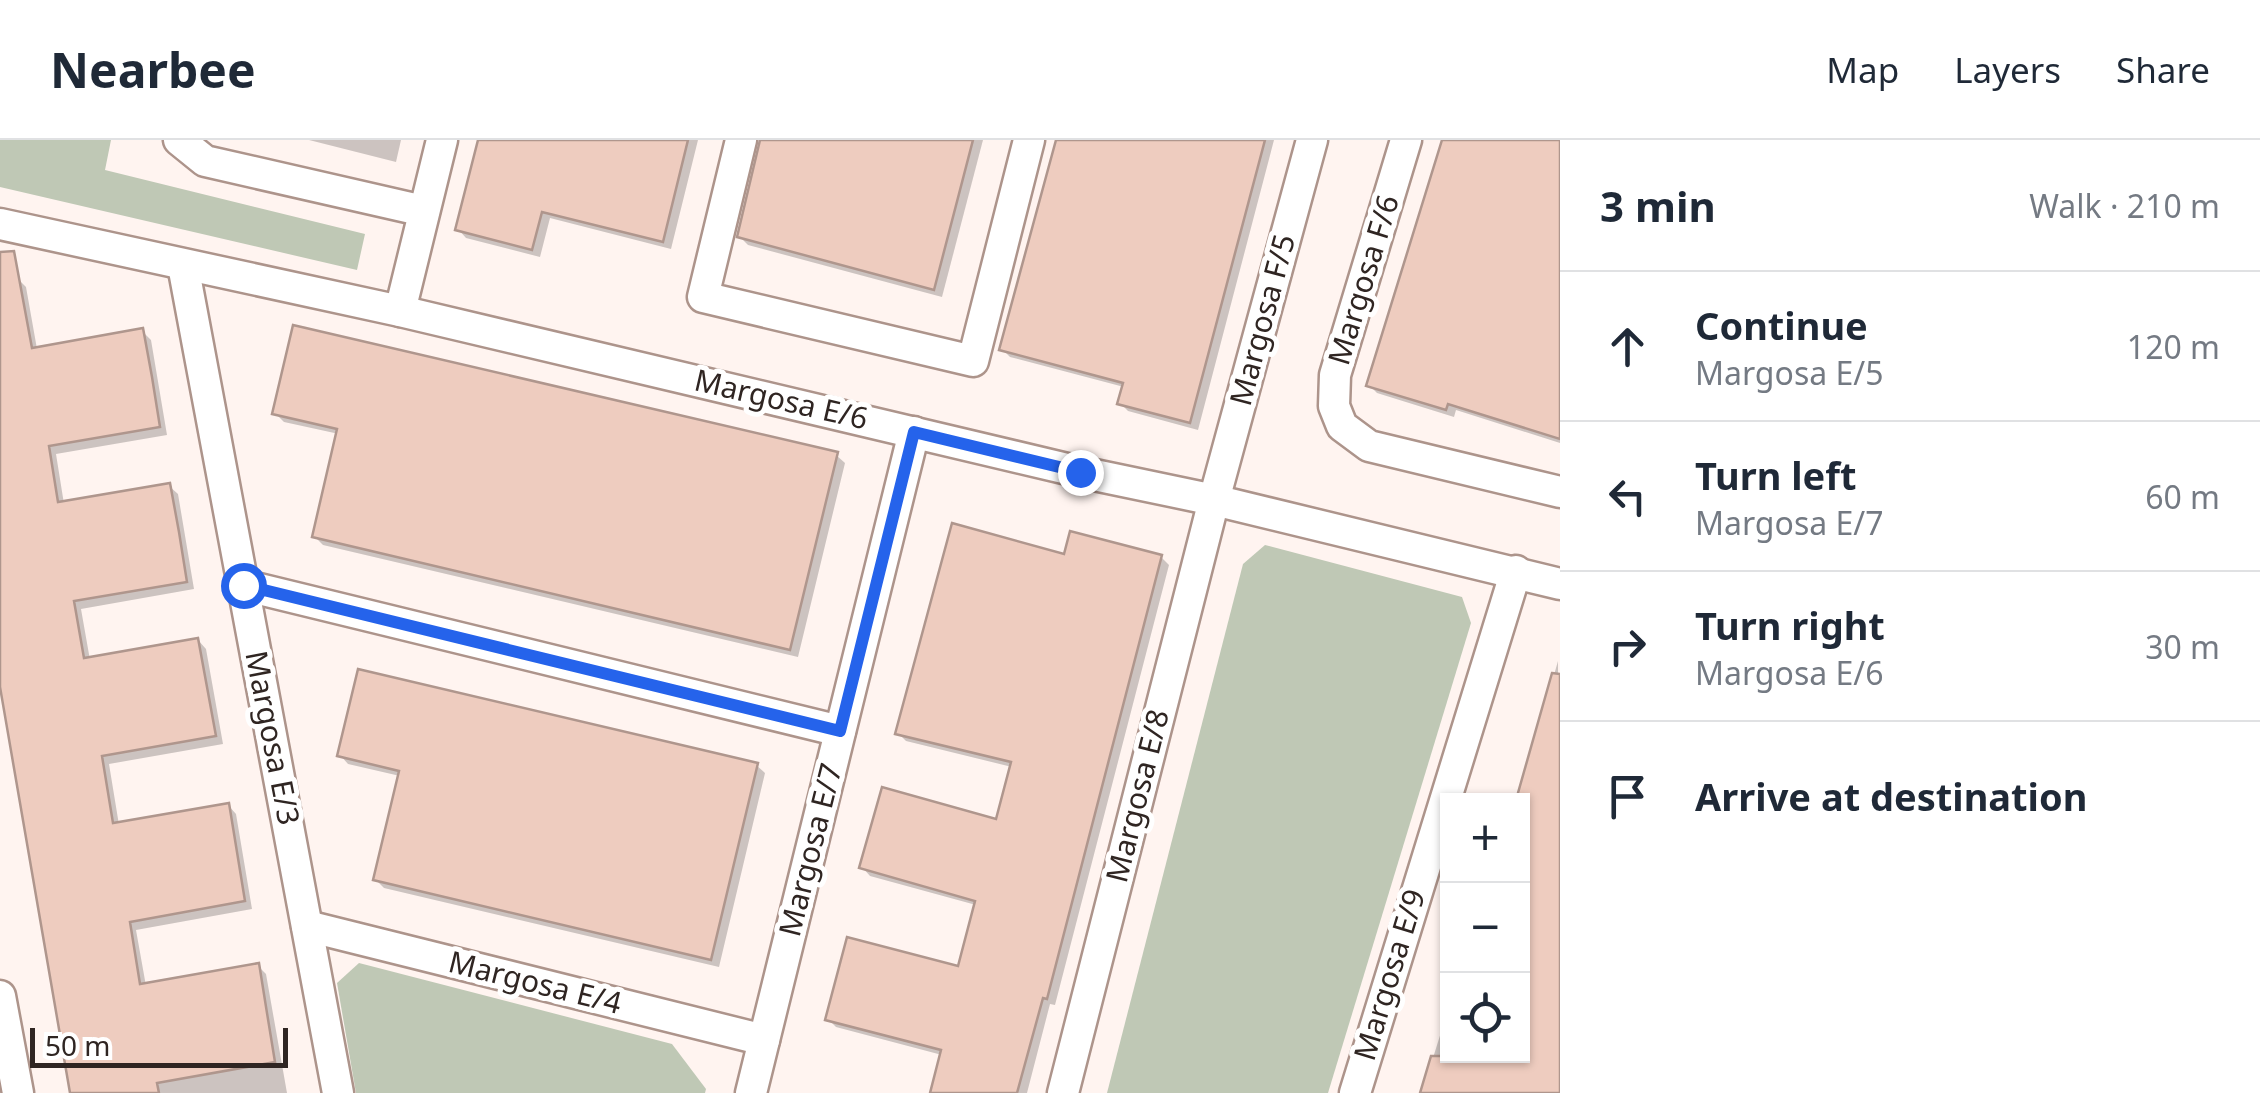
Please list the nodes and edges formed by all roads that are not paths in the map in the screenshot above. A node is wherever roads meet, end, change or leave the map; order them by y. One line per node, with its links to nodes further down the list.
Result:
1 (180, 140): 7 (street)
2 (442, 140): 7 (street)
3 (741, 140): 4 (street)
4 (1029, 140)
5 (1312, 140): 13 (street, Margosa F/5)
6 (1406, 140): 12 (street, Margosa F/6)
7 (424, 212): 10 (street)
8 (0, 224): 9 (street, Margosa E/6)
9 (183, 265): 10 (street, Margosa E/6); 16 (street, Margosa E/3)
10 (400, 311): 11 (street, Margosa E/6)
11 (914, 432): 13 (street, Margosa E/6); 17 (street, Margosa E/7)
12 (1560, 492)
13 (1214, 500): 14 (street, Margosa E/6); 24 (street, Margosa E/8)
14 (1516, 571): 15 (street, Margosa E/6); 25 (street, Margosa E/9)
15 (1560, 584)
16 (243, 585): 17 (street); 18 (street, Margosa E/3)
17 (840, 731): 20 (street, Margosa E/7)
18 (307, 926): 20 (street, Margosa E/4); 22 (street, Margosa E/3)
19 (0, 996): 21 (street)
20 (764, 1040): 23 (street, Margosa E/7)
21 (18, 1093)
22 (338, 1093)
23 (750, 1093)
24 (1063, 1093)
25 (1355, 1093)

